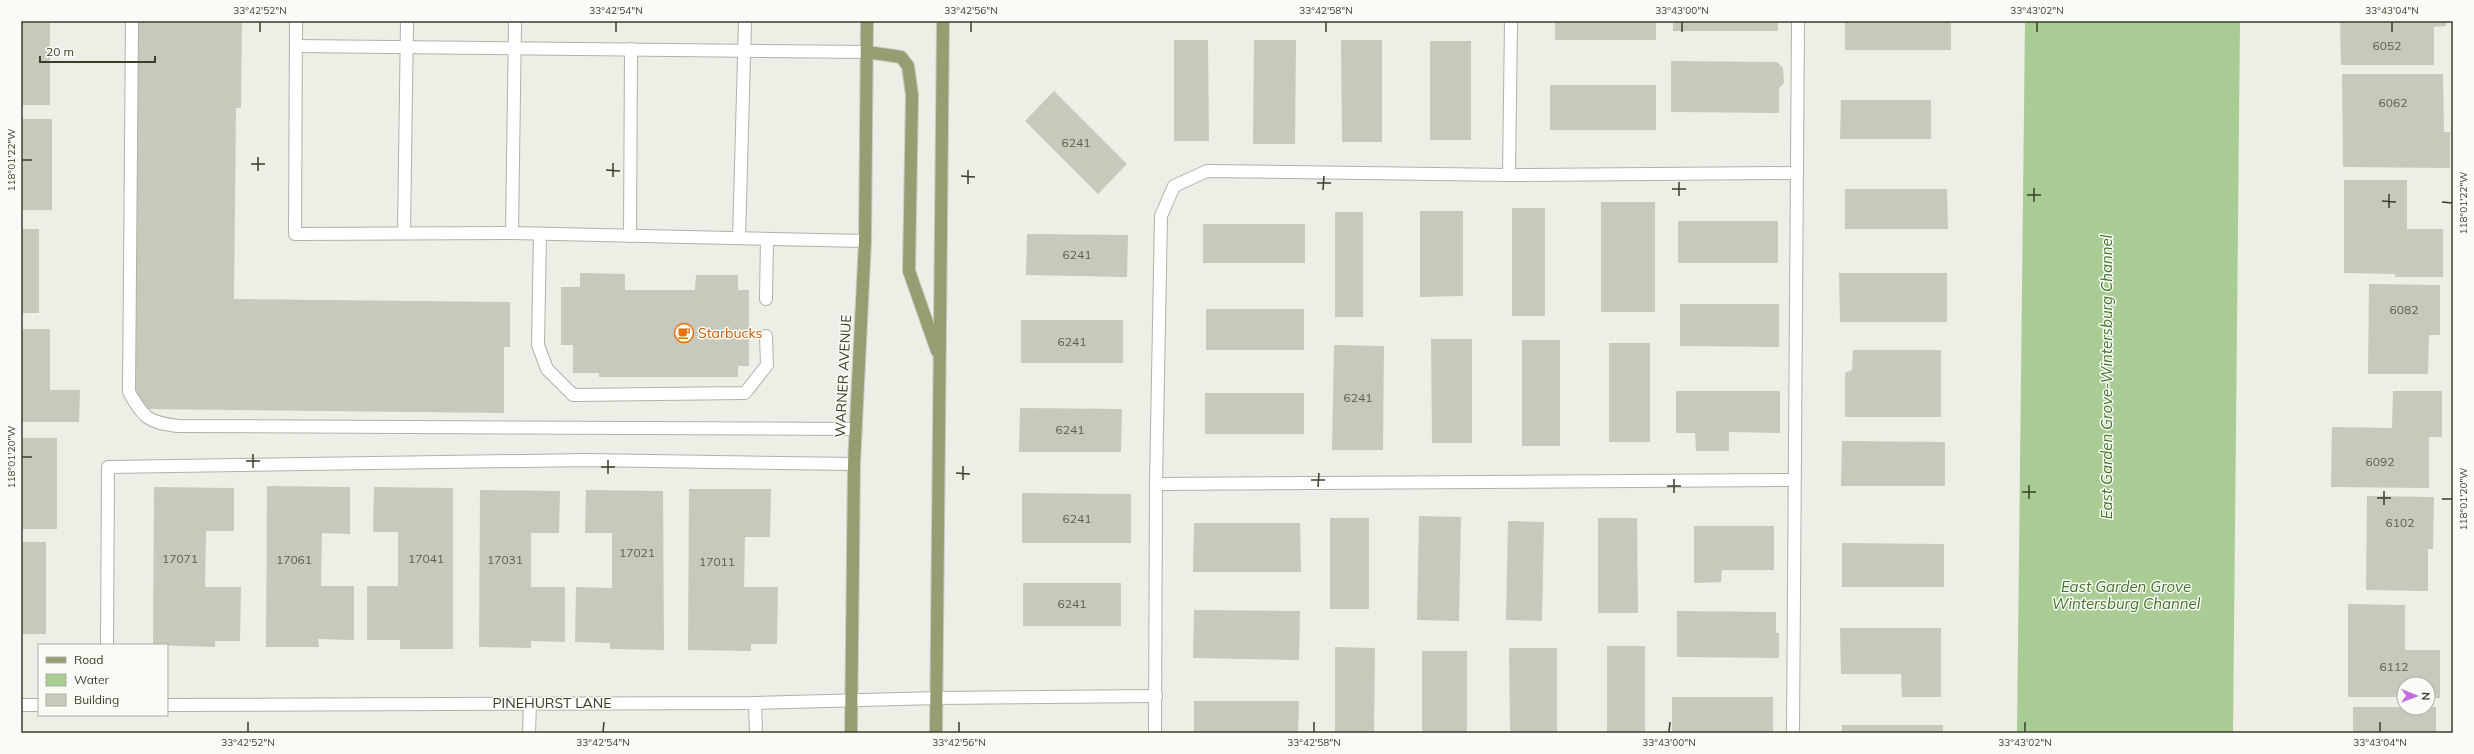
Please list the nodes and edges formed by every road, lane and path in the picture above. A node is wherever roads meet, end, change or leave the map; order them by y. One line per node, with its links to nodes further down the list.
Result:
1 (132, 21): 28 (street)
2 (296, 21): 10 (street)
3 (407, 21): 11 (street)
4 (515, 21): 12 (street)
5 (745, 21): 14 (street)
6 (867, 21): 15 (main road, WARNER AVENUE)
7 (943, 21): 27 (main road)
8 (1511, 21): 17 (street)
9 (1798, 21): 16 (street)
10 (296, 46): 11 (street); 19 (street)
11 (407, 46): 12 (street); 19 (street)
12 (515, 47): 13 (street); 18 (street)
13 (631, 49): 14 (street); 21 (street)
14 (744, 51): 15 (street); 22 (street)
15 (867, 52): 24 (main road, WARNER AVENUE); 27 (main road)
16 (1796, 173): 17 (street); 30 (street)
17 (1508, 175): 31 (street)
18 (512, 233): 19 (street); 20 (street)
19 (404, 234)
20 (540, 234): 21 (street); 26 (street)
21 (630, 236): 22 (street)
22 (739, 238): 23 (street)
23 (767, 239): 24 (street); 25 (street)
24 (864, 242): 28 (main road, WARNER AVENUE)
25 (766, 299)
26 (766, 336)
27 (940, 360): 34 (main road)
28 (856, 430): 29 (main road, WARNER AVENUE)
29 (854, 464): 32 (street); 35 (main road, WARNER AVENUE)
30 (1794, 480): 31 (street); 46 (street)
31 (1156, 484): 33 (street)
32 (107, 644)
33 (1156, 696): 34 (street, PINEHURST LANE); 45 (street)
34 (936, 698): 35 (street, PINEHURST LANE); 44 (main road)
35 (851, 699): 37 (street, PINEHURST LANE); 43 (main road, WARNER AVENUE)
36 (530, 703): 37 (street, PINEHURST LANE); 40 (street, PINEHURST LANE); 41 (street)
37 (755, 703): 42 (street)
38 (21, 705): 39 (street)
39 (38, 705)
40 (168, 705)
41 (529, 733)
42 (756, 733)
43 (851, 733)
44 (936, 733)
45 (1155, 733)
46 (1793, 733)

